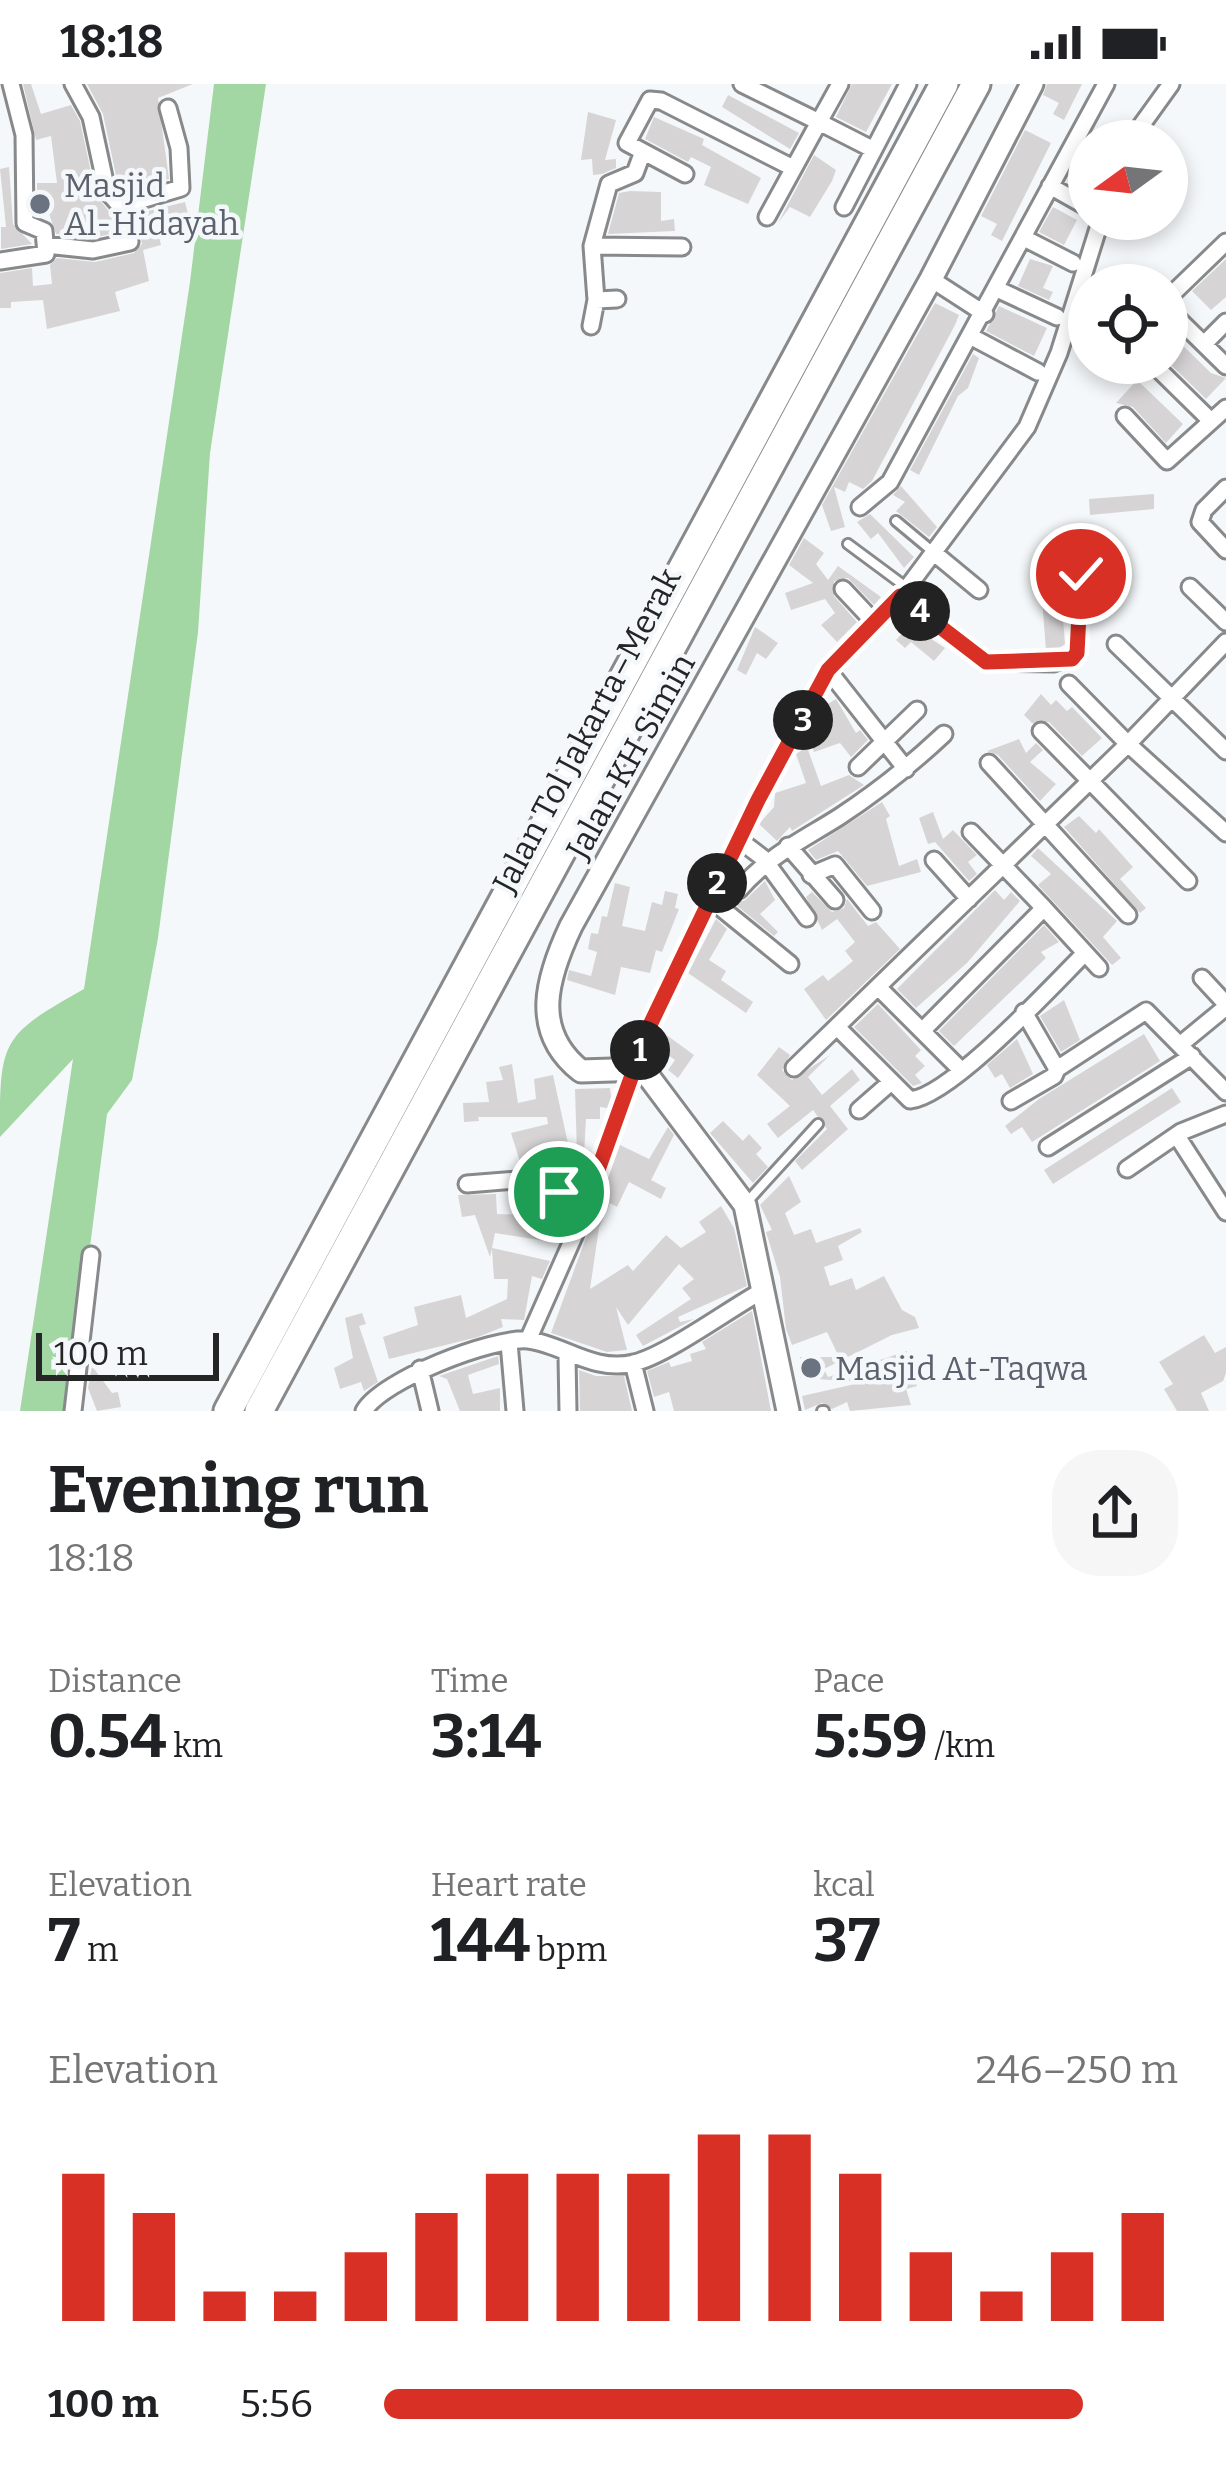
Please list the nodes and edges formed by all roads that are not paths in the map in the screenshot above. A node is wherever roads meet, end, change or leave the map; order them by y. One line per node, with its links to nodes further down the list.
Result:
1 (11, 84): 29 (street)
2 (73, 84): 23 (street)
3 (742, 84): 15 (street)
4 (840, 84): 15 (street)
5 (908, 84): 16 (street)
6 (944, 84): 133 (highway, Jalan Tol Jakarta–Merak)
7 (976, 84): 134 (highway, Jalan Tol Jakarta–Merak)
8 (1031, 84): 34 (street, Jalan KH Simin)
9 (1106, 84): 13 (street)
10 (1171, 84): 14 (street)
11 (660, 92): 17 (street); 19 (street)
12 (168, 109): 23 (street)
13 (1091, 120)
14 (1145, 120)
15 (819, 122): 16 (street); 19 (street)
16 (872, 149): 24 (street)
17 (642, 154): 20 (street); 30 (street)
18 (1068, 160): 21 (street)
19 (793, 168): 25 (street)
20 (686, 174)
21 (1050, 186): 22 (street); 26 (street)
22 (1068, 196)
23 (121, 206): 29 (street)
24 (844, 207)
25 (767, 217)
26 (1024, 238): 33 (street); 36 (street)
27 (1094, 240): 57 (street)
28 (1226, 242): 35 (street)
29 (46, 244): 32 (street)
30 (592, 246): 31 (street); 38 (street)
31 (682, 247)
32 (0, 261)
33 (1072, 263)
34 (931, 279): 39 (street); 108 (street, Jalan KH Simin)
35 (1188, 282)
36 (999, 290): 39 (street); 40 (street)
37 (616, 299): 38 (street)
38 (596, 300): 42 (street)
39 (985, 314): 44 (street)
40 (1057, 317)
41 (1226, 322): 45 (street)
42 (591, 326)
43 (1188, 327): 45 (street)
44 (970, 336): 47 (street); 53 (street)
45 (1204, 344): 46 (street)
46 (1226, 366)
47 (1038, 372)
48 (1174, 384): 51 (street)
49 (1226, 408): 51 (street)
50 (1125, 416): 51 (street)
51 (1210, 420)
52 (1226, 488): 56 (street)
53 (860, 507)
54 (896, 521): 57 (lane)
55 (848, 544): 62 (lane)
56 (1226, 550)
57 (933, 552): 61 (street); 62 (street)
58 (1081, 574): 62 (street)
59 (1190, 587): 63 (street)
60 (843, 589): 64 (street)
61 (979, 590)
62 (904, 592): 64 (street)
63 (1226, 622)
64 (875, 623): 67 (street)
65 (1226, 642): 69 (street)
66 (1117, 644): 69 (street)
67 (828, 670): 74 (street); 83 (street)
68 (1069, 684): 75 (street)
69 (1171, 698): 73 (street); 75 (street)
70 (916, 710): 74 (street)
71 (1041, 731): 79 (street)
72 (944, 734): 78 (street)
73 (1223, 741)
74 (884, 743): 77 (street); 78 (street)
75 (1128, 744): 79 (street); 82 (street)
76 (989, 763): 80 (street)
77 (858, 767)
78 (906, 769): 84 (street)
79 (1088, 781): 80 (street); 89 (street)
80 (1046, 823): 87 (street); 96 (street)
81 (971, 832): 87 (street)
82 (1226, 833)
83 (738, 839): 85 (street); 91 (street)
84 (788, 846): 85 (street); 88 (street)
85 (764, 860): 90 (street); 97 (street)
86 (934, 860): 92 (street)
87 (1002, 866): 92 (street); 94 (street)
88 (811, 875): 93 (street); 95 (street)
89 (1188, 880)
90 (739, 890)
91 (710, 899): 99 (street); 108 (street)
92 (969, 899): 102 (street)
93 (835, 900)
94 (1045, 908): 98 (street); 106 (street)
95 (872, 911)
96 (1128, 915)
97 (807, 918)
98 (1085, 953): 100 (street); 104 (street)
99 (790, 964)
100 (1099, 968)
101 (1202, 978): 103 (street)
102 (878, 988): 105 (street); 106 (street)
103 (1226, 1006): 107 (street)
104 (1024, 1012): 110 (street); 111 (street)
105 (838, 1028): 109 (street); 112 (street)
106 (923, 1030): 111 (street)
107 (1186, 1050): 110 (street); 113 (street); 119 (street)
108 (634, 1068): 122 (street); 123 (street)
109 (794, 1068)
110 (1057, 1069): 114 (street)
111 (962, 1071): 112 (street)
112 (891, 1082): 115 (street)
113 (1226, 1092)
114 (1011, 1101)
115 (859, 1110)
116 (1226, 1115): 118 (street)
117 (818, 1124): 123 (lane)
118 (1177, 1136): 120 (street); 124 (street)
119 (1048, 1147)
120 (1127, 1169)
121 (466, 1184): 122 (street)
122 (589, 1195): 127 (street)
123 (745, 1204): 126 (street)
124 (1226, 1213)
125 (91, 1255): 132 (street)
126 (762, 1291): 130 (street); 140 (street)
127 (529, 1340): 128 (street); 129 (street)
128 (509, 1343): 131 (street); 137 (street)
129 (567, 1357): 130 (street); 138 (street)
130 (633, 1363): 139 (street)
131 (420, 1369): 135 (street); 136 (street)
132 (73, 1411)
133 (228, 1411)
134 (260, 1411)
135 (364, 1411)
136 (430, 1411)
137 (515, 1411)
138 (568, 1411)
139 (645, 1411)
140 (788, 1411)

